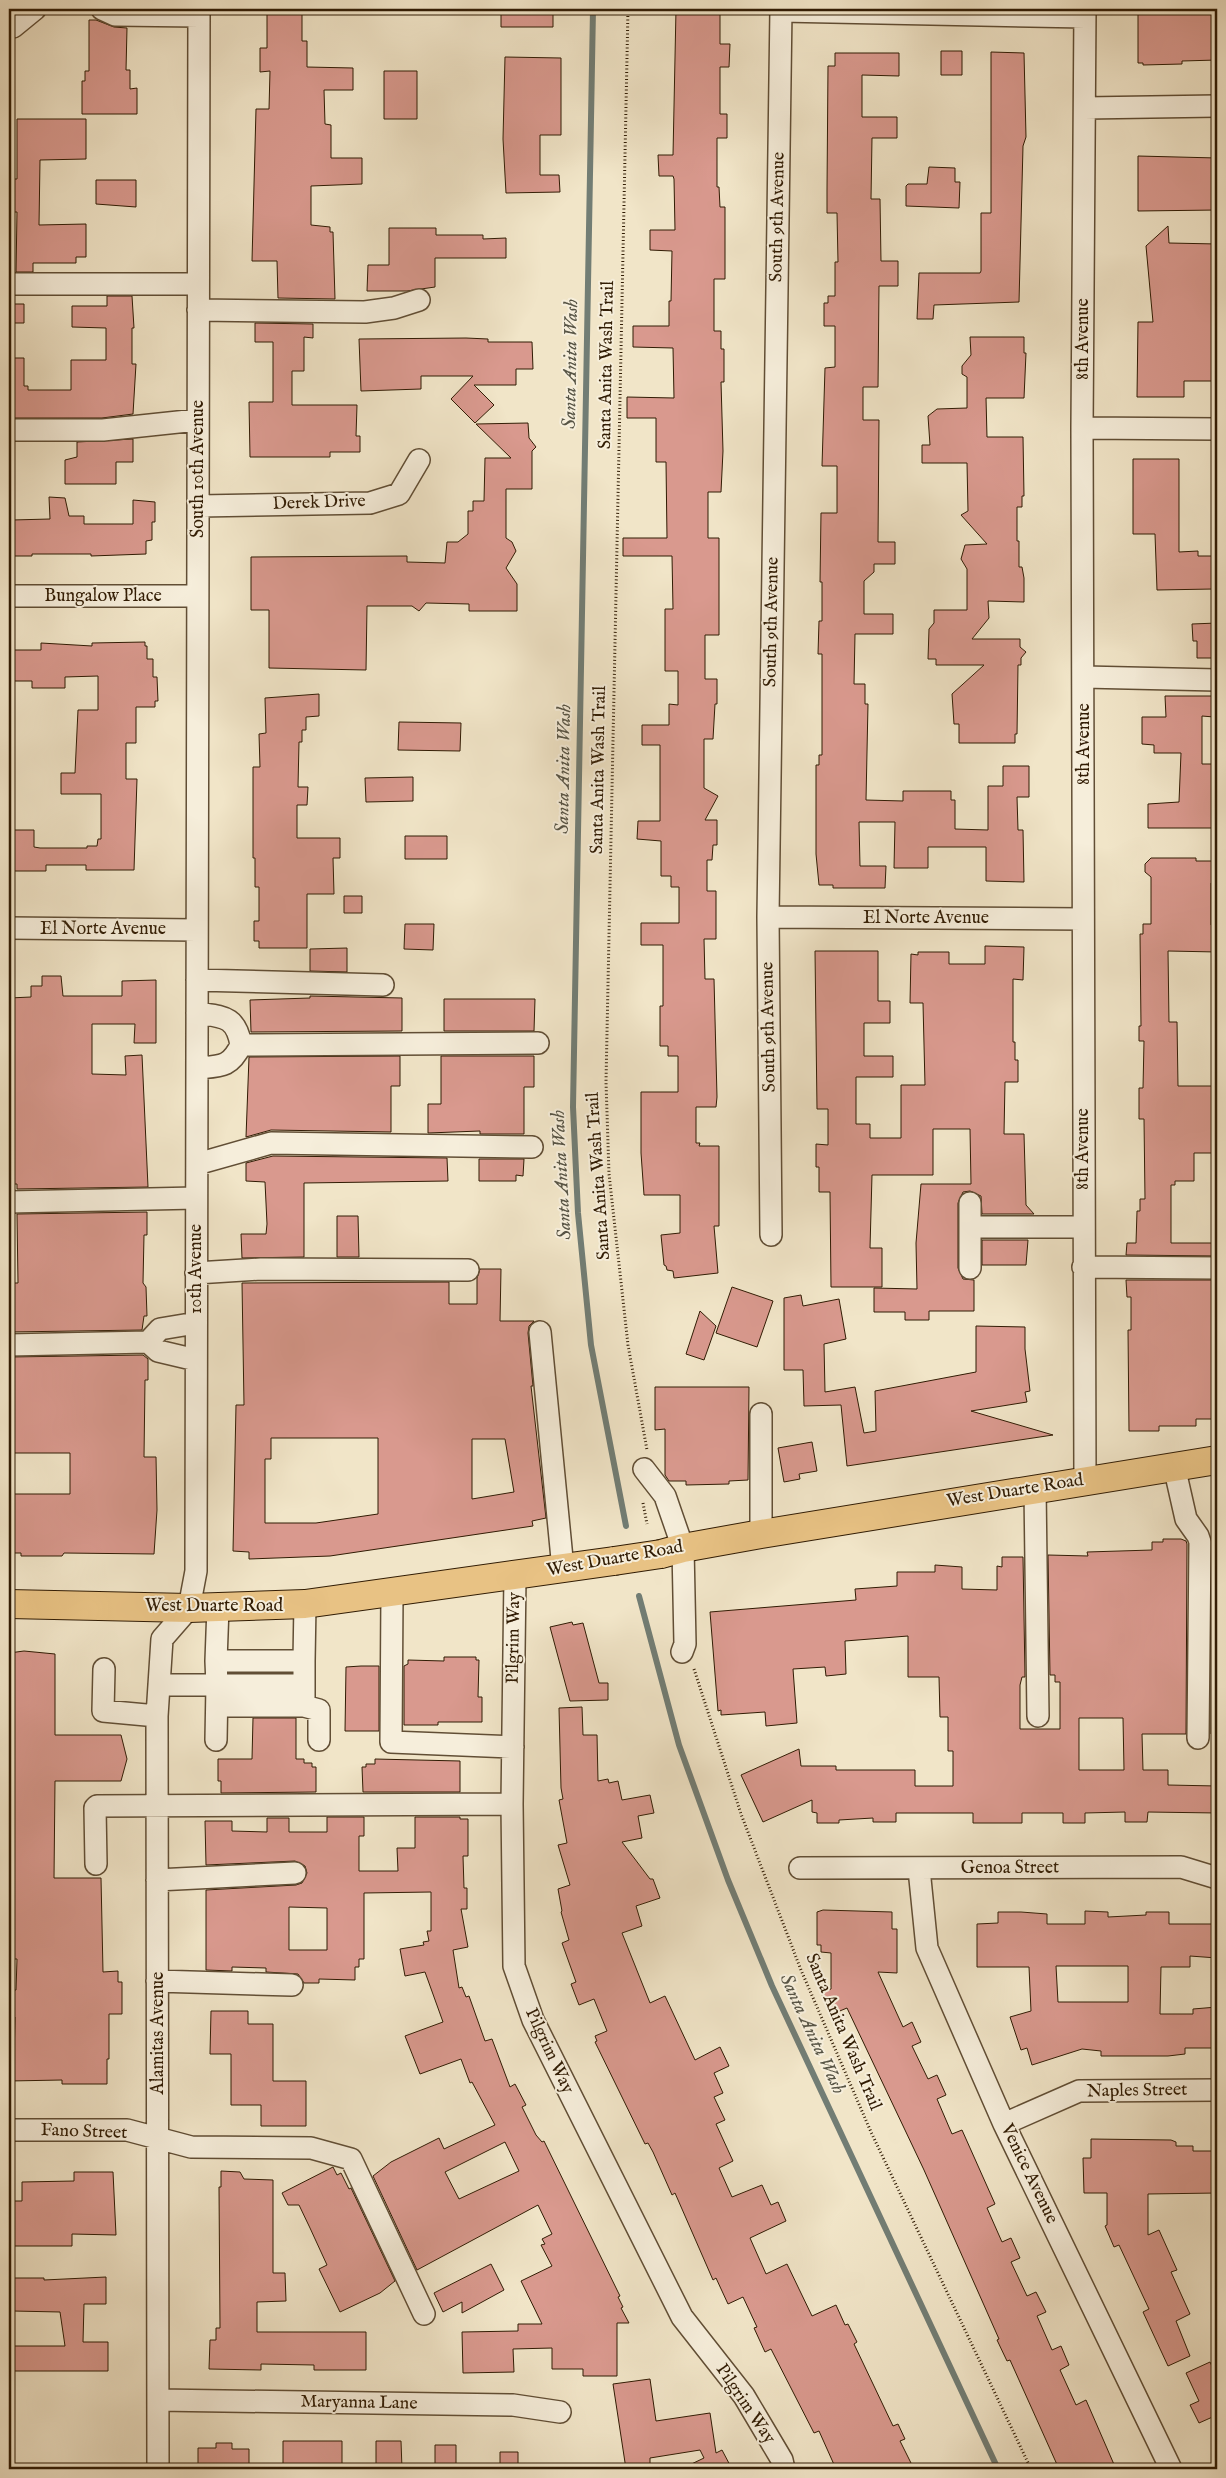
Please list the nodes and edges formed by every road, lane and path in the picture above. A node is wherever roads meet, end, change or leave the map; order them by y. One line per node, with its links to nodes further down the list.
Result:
1 (34, 9): 7 (street)
2 (102, 9): 5 (street)
3 (628, 9): 55 (path, Santa Anita Wash Trail)
4 (781, 10): 6 (street); 24 (street, South 9th Avenue)
5 (199, 12): 11 (street, South 10th Avenue)
6 (1085, 13): 9 (street, 8th Avenue)
7 (12, 27)
8 (1217, 106): 9 (street)
9 (1085, 108): 15 (street, 8th Avenue)
10 (9, 284): 11 (street)
11 (198, 284): 13 (street, South 10th Avenue)
12 (419, 300): 13 (street)
13 (198, 310): 14 (street, South 10th Avenue)
14 (197, 420): 17 (street); 19 (street, South 10th Avenue)
15 (1082, 428): 16 (street); 22 (street, 8th Avenue)
16 (1217, 428)
17 (9, 430)
18 (419, 460): 19 (street, Derek Drive)
19 (199, 506): 21 (street, South 10th Avenue)
20 (9, 596): 21 (street, Bungalow Place)
21 (197, 596): 27 (street, South 10th Avenue)
22 (1084, 677): 23 (street); 25 (street, 8th Avenue)
23 (1217, 680)
24 (768, 917): 25 (street, El Norte Avenue); 41 (street, South 9th Avenue)
25 (1083, 919): 40 (street, 8th Avenue)
26 (9, 928): 27 (street, El Norte Avenue)
27 (196, 930): 28 (street, 10th Avenue)
28 (197, 980): 29 (street); 30 (street, 10th Avenue)
29 (383, 985)
30 (197, 1012): 32 (street); 33 (street, 10th Avenue)
31 (538, 1043): 32 (street)
32 (241, 1044): 33 (street)
33 (197, 1068): 35 (street, 10th Avenue)
34 (532, 1147): 35 (street)
35 (196, 1164): 36 (street, 10th Avenue)
36 (196, 1198): 37 (street); 46 (street, 10th Avenue)
37 (9, 1202)
38 (970, 1203): 39 (street)
39 (970, 1227): 40 (street); 43 (street)
40 (1084, 1227): 42 (street, 8th Avenue)
41 (771, 1235)
42 (1083, 1267): 44 (street); 56 (street, 8th Avenue)
43 (970, 1268)
44 (1217, 1268)
45 (468, 1270): 46 (street)
46 (196, 1273): 47 (street, 10th Avenue)
47 (196, 1323): 49 (street); 51 (street, 10th Avenue)
48 (540, 1332): 61 (street)
49 (148, 1342): 50 (street); 51 (street)
50 (9, 1344)
51 (196, 1360): 67 (street, 10th Avenue)
52 (762, 1414): 59 (street)
53 (1217, 1460): 54 (main road, West Duarte Road)
54 (1174, 1466): 56 (main road, West Duarte Road); 78 (street)
55 (644, 1469): 58 (path, Santa Anita Wash Trail); 60 (street)
56 (1085, 1480): 57 (main road, West Duarte Road)
57 (1035, 1488): 59 (main road, West Duarte Road); 77 (street)
58 (647, 1524)
59 (761, 1534): 60 (main road, West Duarte Road)
60 (672, 1551): 61 (main road, West Duarte Road, bridge); 68 (street)
61 (563, 1569): 62 (main road, West Duarte Road)
62 (515, 1576): 63 (main road, West Duarte Road); 81 (street, Pilgrim Way)
63 (392, 1593): 65 (main road, West Duarte Road); 81 (street)
64 (9, 1604): 67 (main road, West Duarte Road)
65 (305, 1604): 66 (main road, West Duarte Road); 70 (street)
66 (218, 1607): 67 (main road, West Duarte Road); 69 (street)
67 (189, 1608): 72 (street, Alamitas Avenue)
68 (682, 1652): 101 (path, Santa Anita Wash Trail)
69 (216, 1661): 70 (street); 73 (street)
70 (304, 1661): 74 (street)
71 (104, 1669): 76 (street)
72 (159, 1685): 73 (street); 76 (street, Alamitas Avenue)
73 (217, 1685): 74 (street); 75 (street)
74 (304, 1695): 75 (street); 80 (street)
75 (217, 1706): 79 (street)
76 (157, 1716): 83 (street, Alamitas Avenue)
77 (1038, 1716)
78 (1198, 1738)
79 (216, 1740)
80 (319, 1740)
81 (513, 1746): 82 (street, Pilgrim Way)
82 (512, 1804): 83 (street); 100 (street, Pilgrim Way)
83 (157, 1806): 84 (street); 89 (street, Alamitas Avenue)
84 (96, 1864)
85 (800, 1868): 86 (street, Genoa Street)
86 (919, 1869): 88 (street, Genoa Street); 93 (street, Venice Avenue)
87 (295, 1873): 89 (street)
88 (1217, 1878)
89 (157, 1880): 90 (street, Alamitas Avenue)
90 (158, 1981): 91 (street); 95 (street, Alamitas Avenue)
91 (292, 1985)
92 (1216, 2090): 93 (street, Naples Street)
93 (1004, 2124): 102 (street, Venice Avenue)
94 (9, 2130): 95 (street, Fano Street)
95 (158, 2139): 96 (street, Fano Street); 97 (street, Alamitas Avenue)
96 (424, 2314)
97 (158, 2400): 98 (street, Maryanna Lane); 99 (street, Alamitas Avenue)
98 (560, 2412)
99 (158, 2469)
100 (784, 2469)
101 (1031, 2469)
102 (1171, 2469)

